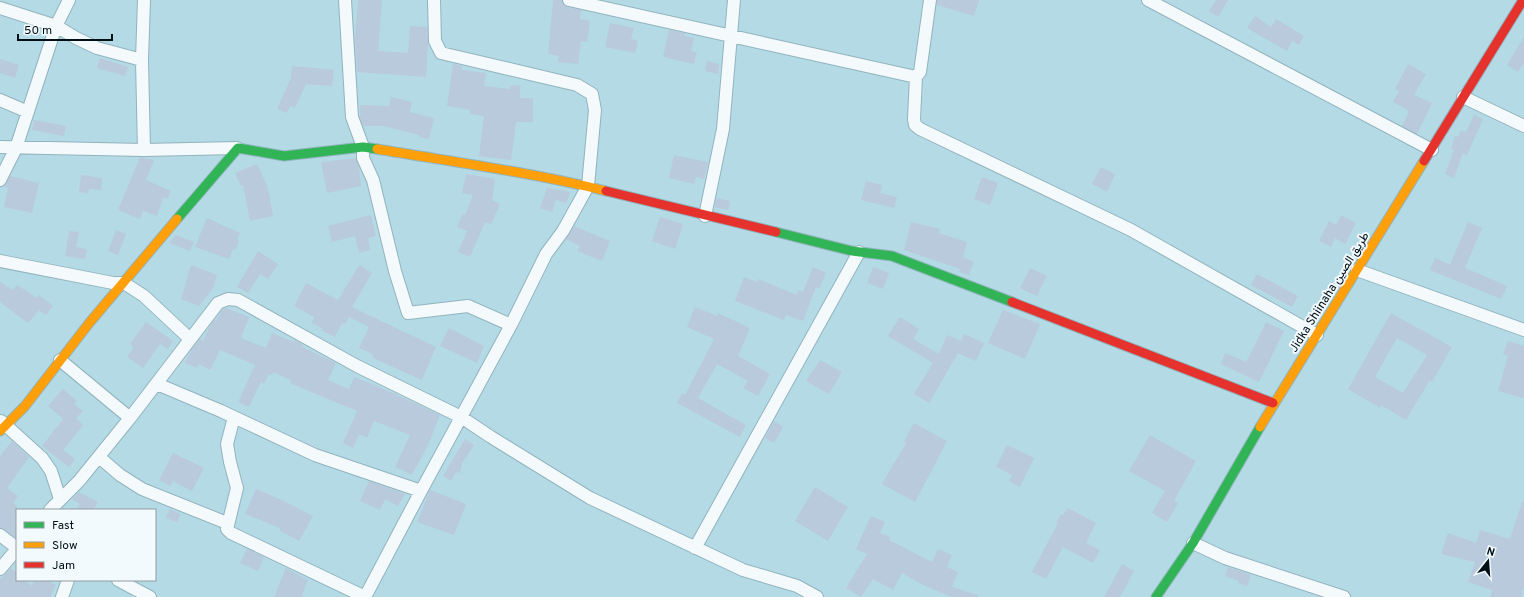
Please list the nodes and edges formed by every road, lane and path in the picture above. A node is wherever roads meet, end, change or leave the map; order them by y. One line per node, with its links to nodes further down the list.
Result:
1 (69, 0): 12 (street)
2 (144, 0): 14 (street)
3 (345, 0): 21 (street)
4 (434, 0): 27 (street)
5 (570, 0): 10 (street)
6 (734, 0): 13 (street)
7 (930, 0): 15 (street)
8 (1148, 0): 25 (street)
9 (1523, 0): 16 (street, Jidka Shiinaha طريق الصين)
10 (608, 4): 13 (street)
11 (0, 8): 12 (street)
12 (56, 26): 14 (street); 18 (street)
13 (732, 37): 15 (street); 28 (street)
14 (142, 60): 24 (street)
15 (916, 77): 35 (street)
16 (1463, 97): 19 (street); 25 (street, Jidka Shiinaha طريق الصين)
17 (0, 100): 18 (street)
18 (28, 112): 22 (street)
19 (1524, 126)
20 (0, 147): 22 (street)
21 (363, 147): 23 (street); 27 (street); 33 (street)
22 (16, 148): 24 (street); 26 (street)
23 (237, 148): 24 (street); 32 (street)
24 (144, 150)
25 (1432, 150): 31 (street, Jidka Shiinaha طريق الصين)
26 (0, 180)
27 (588, 186): 28 (street); 33 (street)
28 (705, 216): 29 (street)
29 (859, 252): 39 (street); 52 (street)
30 (0, 261): 32 (street)
31 (1357, 270): 34 (street); 35 (street, Jidka Shiinaha طريق الصين)
32 (124, 283): 36 (street); 37 (street)
33 (511, 325): 40 (street)
34 (1524, 330)
35 (1317, 335): 39 (street, Jidka Shiinaha طريق الصين)
36 (190, 339): 38 (street); 40 (street)
37 (60, 360): 42 (street); 43 (street)
38 (157, 384): 41 (street); 42 (street)
39 (1273, 403): 50 (street, Jidka Shiinaha طريق الصين)
40 (461, 416): 45 (street); 52 (street)
41 (234, 417): 45 (street); 48 (street)
42 (130, 418): 44 (street)
43 (2, 425): 46 (street)
44 (99, 456): 46 (street); 48 (street)
45 (421, 491): 59 (street)
46 (60, 499): 47 (street)
47 (51, 509)
48 (227, 522): 59 (street)
49 (0, 535): 51 (street)
50 (1193, 543): 61 (street, Jidka Shiinaha طريق الصين); 62 (street)
51 (16, 548)
52 (695, 548): 60 (street)
53 (16, 550): 54 (street)
54 (0, 569)
55 (68, 581): 57 (street)
56 (120, 581): 58 (street)
57 (62, 597)
58 (150, 597)
59 (365, 597)
60 (817, 597)
61 (1156, 597)
62 (1344, 597)

